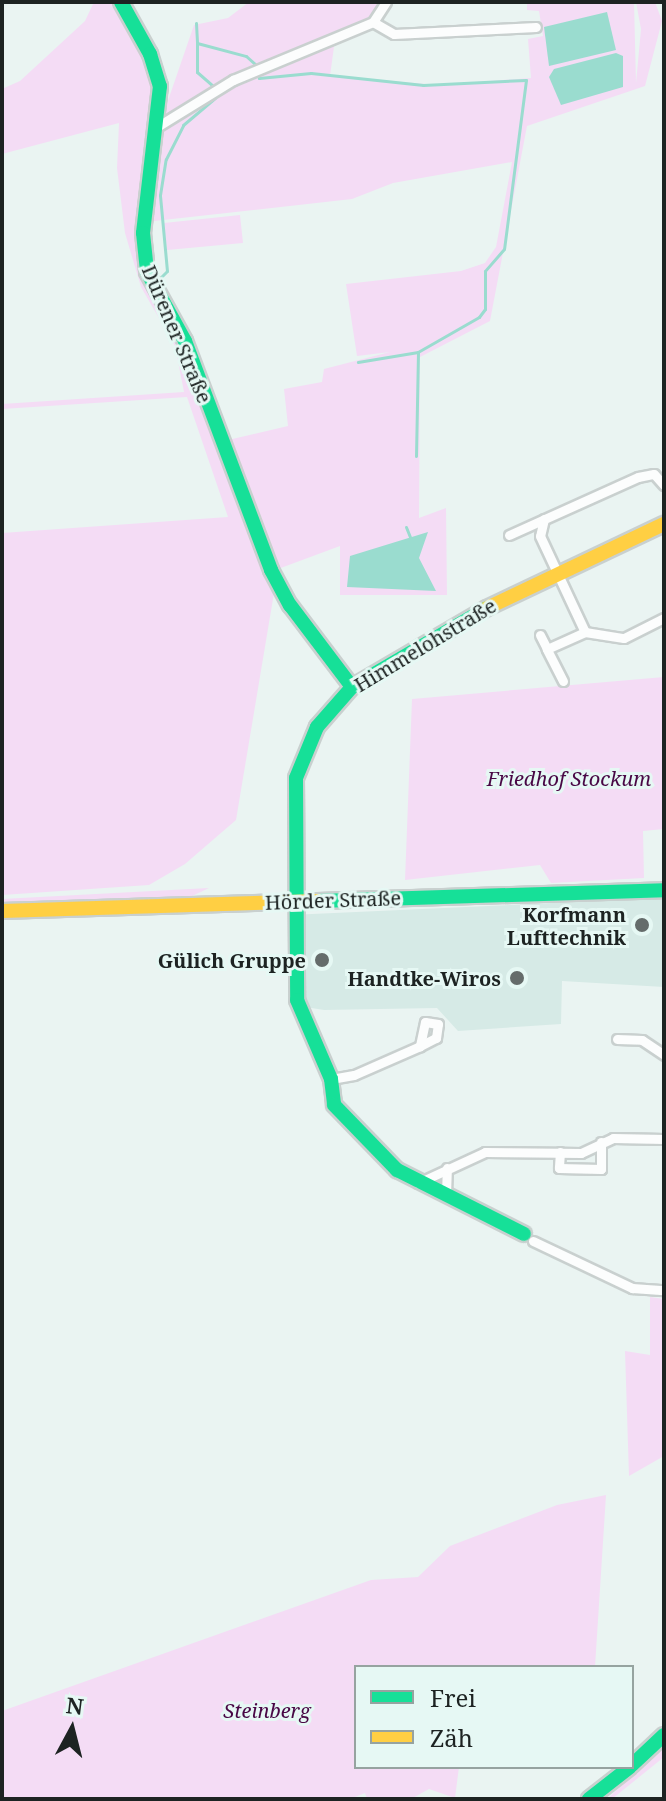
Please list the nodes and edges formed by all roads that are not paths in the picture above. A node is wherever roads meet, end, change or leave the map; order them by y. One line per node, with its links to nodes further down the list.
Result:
1 (121, 2): 5 (street, Dürener Straße)
2 (386, 2): 3 (street)
3 (373, 22): 4 (street); 5 (street)
4 (536, 27)
5 (155, 128): 16 (street, Dürener Straße)
6 (664, 485): 7 (street)
7 (544, 519): 9 (street); 10 (street)
8 (664, 524): 10 (street, Himmelohstraße)
9 (509, 535)
10 (556, 573): 12 (street); 16 (street, Himmelohstraße)
11 (664, 618): 12 (street)
12 (585, 632): 14 (street)
13 (540, 635): 14 (street)
14 (547, 649): 15 (street)
15 (563, 681)
16 (352, 687): 18 (street, Himmelohstraße)
17 (664, 890): 18 (street, Hörder Straße)
18 (295, 902): 19 (street, Hörder Straße); 23 (street, Himmelohstraße)
19 (2, 911)
20 (617, 1039): 22 (street)
21 (420, 1046): 23 (street)
22 (664, 1055)
23 (331, 1079): 30 (street, Himmelohstraße)
24 (664, 1139): 25 (street)
25 (601, 1142): 27 (street); 29 (street)
26 (560, 1152): 27 (street); 28 (street); 29 (street)
27 (581, 1153): 29 (street)
28 (447, 1168): 30 (street); 31 (street)
29 (580, 1168)
30 (418, 1183): 31 (street, Himmelohstraße)
31 (449, 1196): 32 (street, Himmelohstraße)
32 (528, 1237): 33 (street)
33 (664, 1290)
34 (664, 1735): 35 (street)
35 (634, 1763)
36 (627, 1769): 37 (street)
37 (589, 1799)

